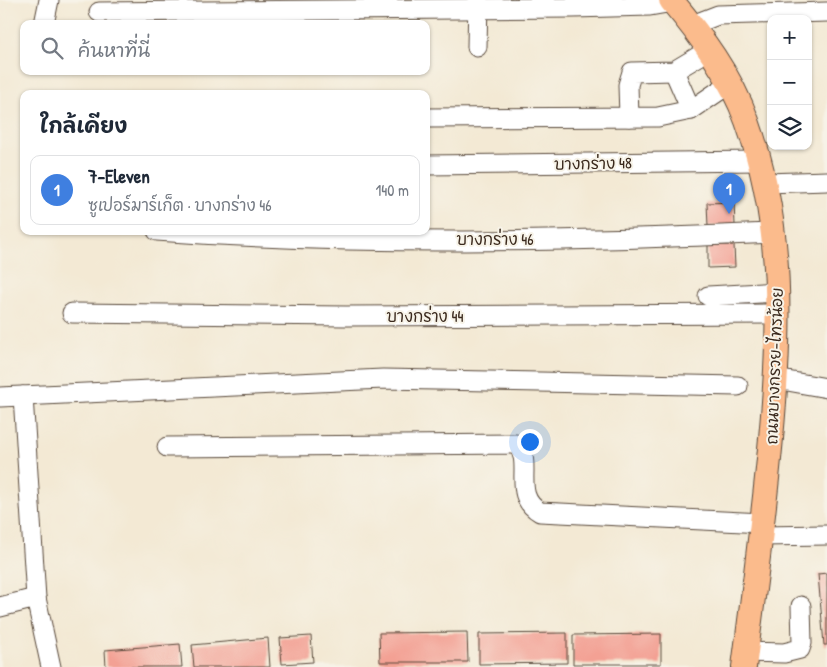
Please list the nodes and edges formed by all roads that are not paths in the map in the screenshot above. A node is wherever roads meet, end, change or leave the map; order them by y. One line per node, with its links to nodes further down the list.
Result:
1 (49, 0): 8 (street)
2 (672, 1): 3 (street); 9 (main road, ถนนบางกรวย-ไทรน้อย)
3 (573, 4): 4 (street)
4 (478, 5): 6 (street); 10 (street)
5 (99, 12): 6 (street)
6 (160, 12)
7 (827, 12): 9 (street)
8 (45, 20)
9 (692, 25): 11 (main road, ถนนบางกรวย-ไทรน้อย)
10 (477, 47)
11 (709, 50): 12 (street); 13 (main road, ถนนบางกรวย-ไทรน้อย)
12 (674, 71): 14 (street); 16 (street)
13 (729, 84): 14 (street); 18 (main road, ถนนบางกรวย-ไทรน้อย)
14 (691, 110): 16 (street)
15 (430, 118): 16 (street)
16 (628, 118)
17 (430, 165): 18 (street, บางกร่าง 48)
18 (762, 172): 19 (street, บางกร่าง 48); 20 (main road, ถนนบางกรวย-ไทรน้อย)
19 (827, 181)
20 (773, 233): 21 (street, บางกร่าง 46); 23 (main road, ถนนบางกรวย-ไทรน้อย)
21 (245, 235)
22 (708, 296): 23 (street)
23 (778, 303): 24 (street, บางกร่าง 44); 25 (main road, ถนนบางกรวย-ไทรน้อย)
24 (72, 313)
25 (776, 379): 27 (street); 31 (main road, ถนนบางกรวย-ไทรน้อย)
26 (738, 386): 28 (street)
27 (827, 388)
28 (23, 396): 29 (street); 33 (street)
29 (0, 397)
30 (167, 447): 31 (street)
31 (762, 529): 32 (street); 36 (main road, ถนนบางกรวย-ไทรน้อย)
32 (827, 535)
33 (36, 598): 35 (street); 37 (street)
34 (801, 606): 36 (street)
35 (0, 607)
36 (745, 660)
37 (51, 667)

